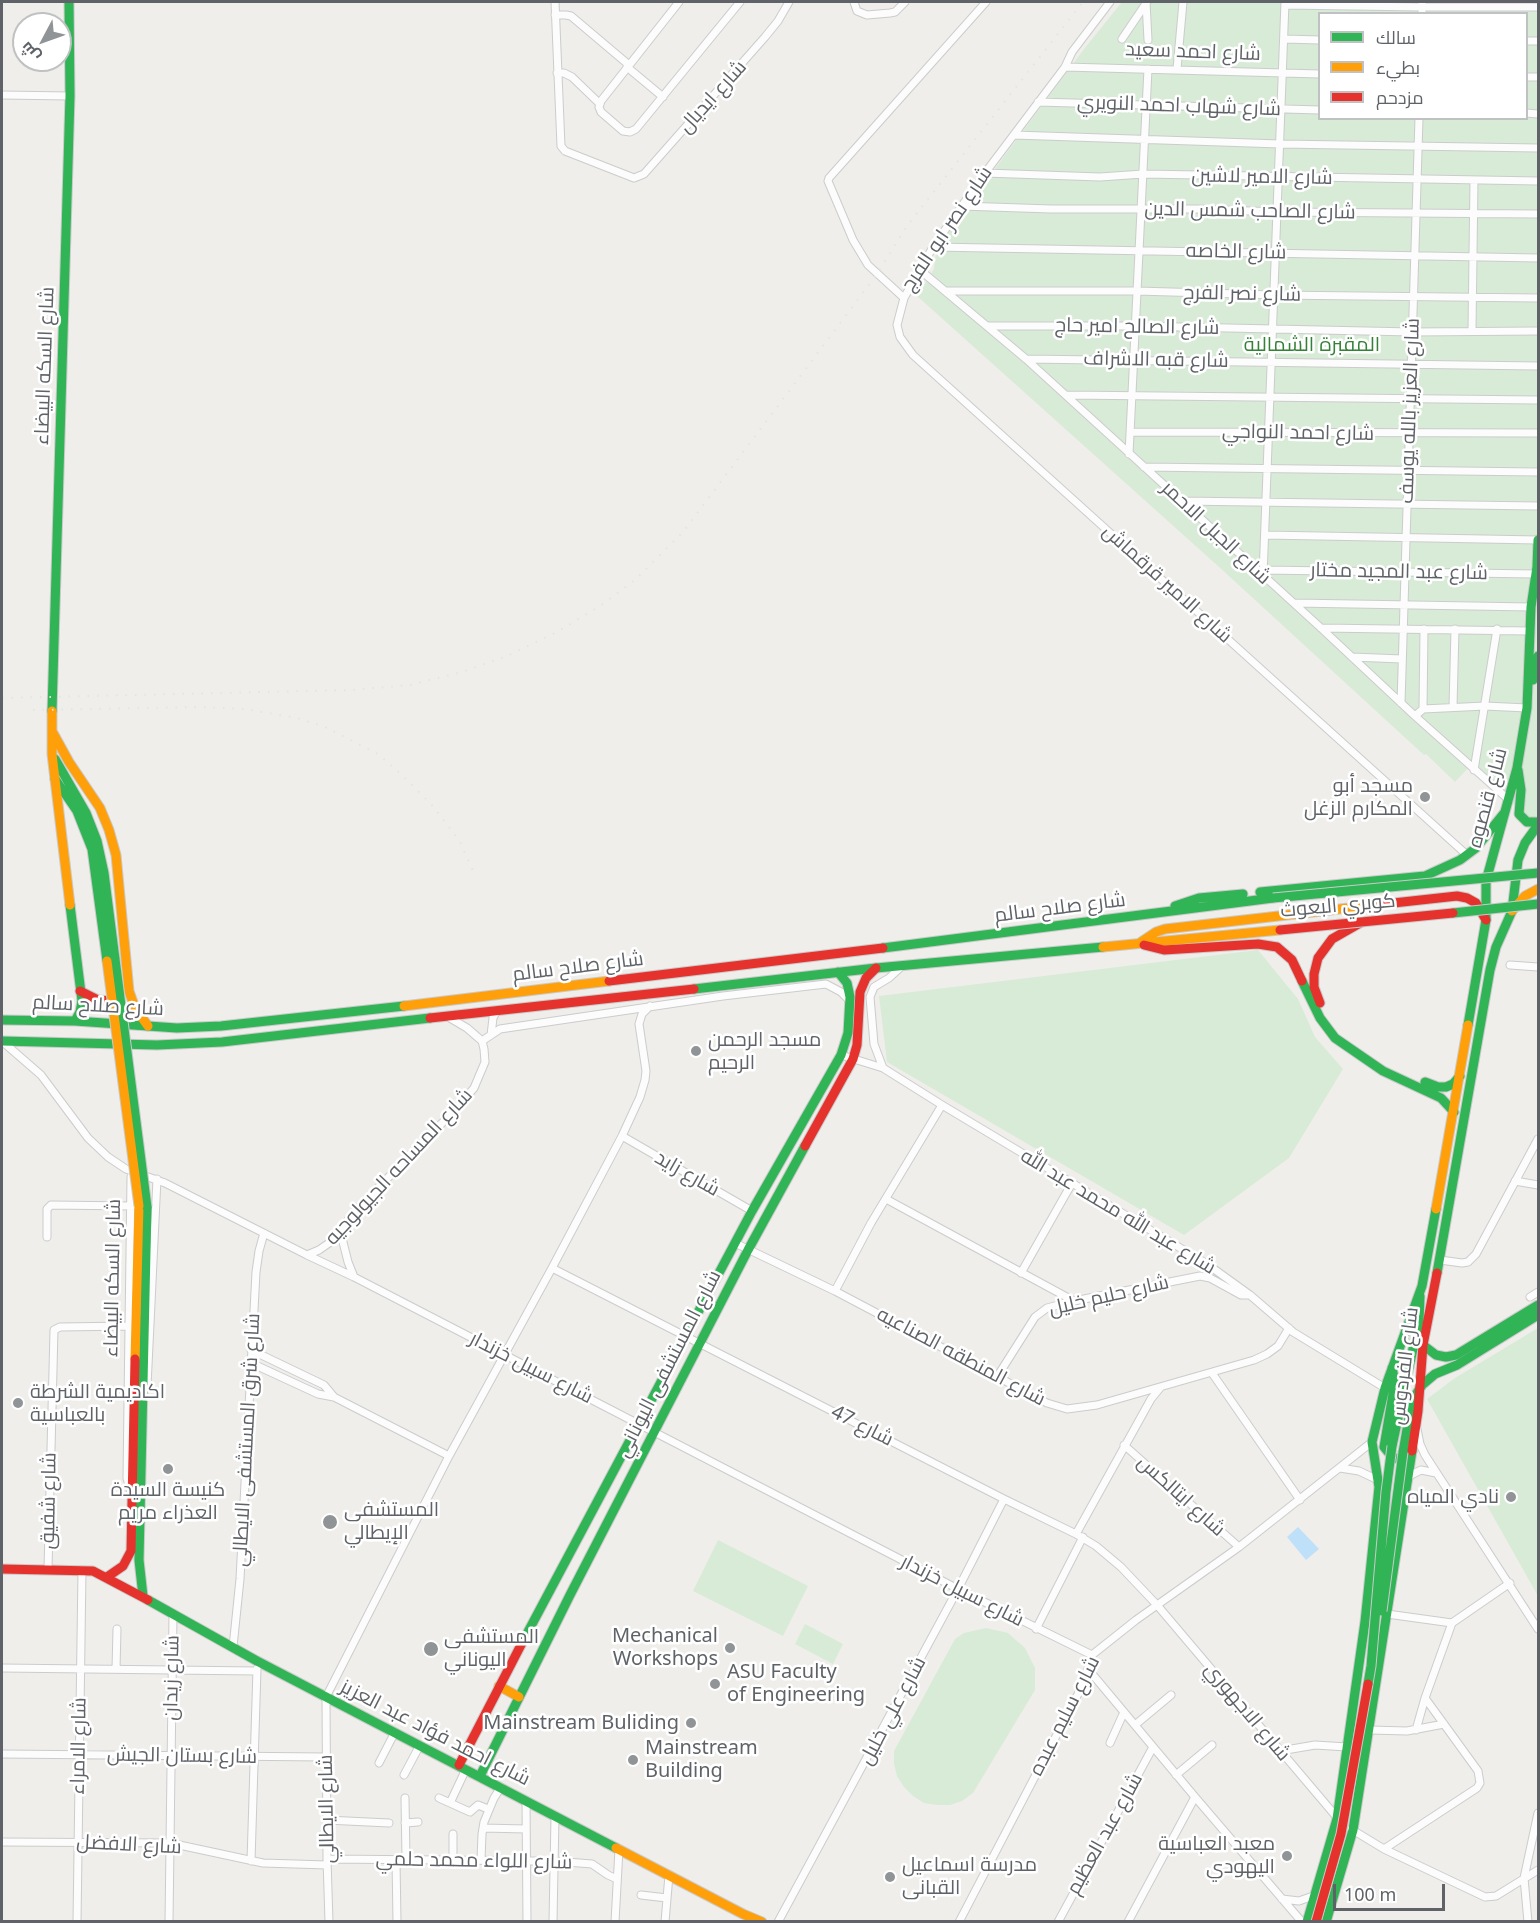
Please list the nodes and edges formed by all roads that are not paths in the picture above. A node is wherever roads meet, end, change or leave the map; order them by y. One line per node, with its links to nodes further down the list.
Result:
1 (69, 2): 28 (main road, شارع السكه البيضاء)
2 (555, 2): 15 (street)
3 (740, 2): 29 (street)
4 (789, 2): 24 (street, شارع ايديال)
5 (854, 2): 6 (street)
6 (905, 2)
7 (986, 2): 64 (street, شارع نصر ابو الفرج)
8 (1110, 2): 21 (street, شارع نصر ابو الفرج)
9 (1147, 2): 16 (street); 18 (street)
10 (1183, 2): 23 (street)
11 (675, 3): 20 (street)
12 (1285, 3): 13 (street); 17 (street)
13 (1422, 7): 14 (street)
14 (1539, 7)
15 (555, 15): 20 (street); 24 (street)
16 (1122, 39)
17 (1284, 39): 19 (street); 25 (street)
18 (1148, 40)
19 (1318, 40)
20 (628, 66): 29 (street); 31 (street)
21 (1065, 66): 22 (street, شارع احمد سعيد); 30 (street, شارع نصر ابو الفرج)
22 (1148, 69): 23 (street, شارع احمد سعيد); 32 (street)
23 (1178, 69): 25 (street, شارع احمد سعيد)
24 (557, 73): 31 (street)
25 (1283, 73): 26 (street, شارع احمد سعيد); 33 (street)
26 (1318, 74)
27 (2, 95): 28 (street)
28 (70, 96): 121 (main road, شارع السكه البيضاء)
29 (663, 97): 31 (street)
30 (1038, 102): 32 (street, شارع شهاب احمد النويري); 36 (street, شارع نصر ابو الفرج)
31 (600, 104)
32 (1147, 105): 33 (street, شارع شهاب احمد النويري); 37 (street)
33 (1281, 110): 34 (street, شارع شهاب احمد النويري); 38 (street)
34 (1318, 110)
35 (1419, 120): 39 (street, شارع العزيز بالله يوسف)
36 (1014, 135): 37 (street); 41 (street, شارع نصر ابو الفرج)
37 (1145, 140): 38 (street); 42 (street)
38 (1280, 144): 39 (street); 43 (street)
39 (1418, 146): 40 (street); 44 (street, شارع العزيز بالله يوسف)
40 (1539, 148)
41 (985, 173): 42 (street, شارع الامير لاشين); 47 (street, شارع نصر ابو الفرج)
42 (1143, 174): 43 (street, شارع الامير لاشين); 48 (street)
43 (1278, 177): 44 (street, شارع الامير لاشين); 49 (street)
44 (1417, 180): 45 (street, شارع الامير لاشين); 50 (street, شارع العزيز بالله يوسف)
45 (1474, 180): 46 (street, شارع الامير لاشين); 51 (street)
46 (1539, 181)
47 (961, 206): 48 (street, شارع الصاحب شمس الدين); 53 (street, شارع نصر ابو الفرج)
48 (1142, 209): 49 (street, شارع الصاحب شمس الدين); 54 (street)
49 (1277, 212): 50 (street, شارع الصاحب شمس الدين); 55 (street)
50 (1416, 213): 51 (street, شارع الصاحب شمس الدين); 56 (street, شارع العزيز بالله يوسف)
51 (1473, 213): 52 (street, شارع الصاحب شمس الدين); 57 (street)
52 (1539, 214)
53 (933, 247): 54 (street, شارع الخاصه); 59 (street, شارع نصر ابو الفرج)
54 (1139, 250): 55 (street, شارع الخاصه); 61 (street)
55 (1276, 252): 56 (street, شارع الخاصه); 62 (street)
56 (1415, 254): 57 (street, شارع الخاصه); 63 (street, شارع العزيز بالله يوسف)
57 (1474, 255): 58 (street, شارع الخاصه); 65 (street)
58 (1539, 258)
59 (920, 270): 60 (street, شارع الجبل الاحمر); 64 (street, شارع نصر ابو الفرج)
60 (946, 291): 61 (street, شارع نصر الفرج); 67 (street, شارع الجبل الاحمر)
61 (1137, 291): 62 (street, شارع نصر الفرج); 68 (street)
62 (1274, 295): 63 (street, شارع نصر الفرج); 69 (street)
63 (1413, 297): 65 (street, شارع نصر الفرج); 72 (street, شارع العزيز بالله يوسف)
64 (904, 298): 129 (street, شارع الامير قرقماش)
65 (1473, 298): 66 (street, شارع نصر الفرج); 70 (street)
66 (1539, 298)
67 (988, 326): 68 (street, شارع الصالح امير حاج); 73 (street, شارع الجبل الاحمر)
68 (1136, 326): 69 (street, شارع الصالح امير حاج); 74 (street)
69 (1273, 329): 72 (street, شارع الصالح امير حاج); 75 (street)
70 (1472, 331): 71 (street, شارع الصالح امير حاج); 72 (street, شارع الصالح امير حاج)
71 (1539, 331)
72 (1412, 332): 76 (street, شارع العزيز بالله يوسف)
73 (1026, 359): 74 (street, شارع قبه الاشراف); 78 (street, شارع الجبل الاحمر)
74 (1134, 360): 75 (street, شارع قبه الاشراف); 79 (street)
75 (1271, 362): 76 (street, شارع قبه الاشراف); 80 (street)
76 (1411, 364): 77 (street, شارع قبه الاشراف); 81 (street, شارع العزيز بالله يوسف)
77 (1539, 366)
78 (1066, 395): 79 (street); 87 (street, شارع الجبل الاحمر)
79 (1132, 395): 80 (street); 83 (street)
80 (1270, 397): 81 (street); 84 (street)
81 (1410, 399): 82 (street); 86 (street, شارع العزيز بالله يوسف)
82 (1539, 400)
83 (1130, 432): 84 (street, شارع احمد النواجي); 87 (street)
84 (1269, 432): 86 (street, شارع احمد النواجي); 89 (street)
85 (1539, 433): 86 (street, شارع احمد النواجي)
86 (1409, 434): 90 (street, شارع العزيز بالله يوسف)
87 (1129, 454): 88 (street, شارع الجبل الاحمر)
88 (1144, 467): 89 (street); 92 (street, شارع الجبل الاحمر)
89 (1267, 469): 90 (street); 93 (street)
90 (1408, 471): 91 (street); 94 (street, شارع العزيز بالله يوسف)
91 (1539, 472)
92 (1181, 501): 93 (street); 100 (street, شارع الجبل الاحمر)
93 (1266, 502): 94 (street); 96 (street)
94 (1407, 504): 95 (street); 97 (street, شارع العزيز بالله يوسف)
95 (1539, 506)
96 (1265, 535): 97 (street); 100 (street)
97 (1406, 537): 98 (street); 99 (street, شارع العزيز بالله يوسف)
98 (1539, 540): 101 (main road)
99 (1405, 572): 100 (street, شارع عبد المجيد مختار); 101 (street, شارع عبد المجيد مختار); 103 (street, شارع العزيز بالله يوسف)
100 (1263, 573): 102 (street, شارع الجبل الاحمر)
101 (1536, 574): 104 (main road)
102 (1294, 603): 103 (street); 105 (street, شارع الجبل الاحمر)
103 (1404, 605): 104 (street); 106 (street, شارع العزيز بالله يوسف)
104 (1530, 607): 110 (main road)
105 (1321, 628): 106 (street); 112 (street, شارع الجبل الاحمر)
106 (1403, 629): 107 (street); 113 (street, شارع العزيز بالله يوسف)
107 (1424, 629): 108 (street); 119 (street)
108 (1455, 629): 109 (street); 117 (street)
109 (1497, 629): 110 (street); 116 (street)
110 (1530, 631): 114 (main road)
111 (1539, 656): 114 (main road)
112 (1352, 657): 113 (street); 115 (street, شارع الجبل الاحمر)
113 (1402, 659): 115 (street, شارع العزيز بالله يوسف)
114 (1529, 686): 118 (main road, شارع قنصوه)
115 (1401, 703): 120 (street, شارع الجبل الاحمر)
116 (1485, 706): 117 (street); 118 (street); 124 (street)
117 (1453, 707): 119 (street)
118 (1527, 708): 123 (main road, شارع قنصوه)
119 (1423, 709): 120 (street)
120 (1415, 716): 124 (street, شارع الجبل الاحمر)
121 (51, 730): 122 (main road, شارع السكه البيضاء); 147 (main road)
122 (52, 754): 125 (main road, شارع السكه البيضاء); 140 (main road)
123 (1517, 768): 126 (main road, شارع قنصوه); 128 (main road)
124 (1474, 770): 126 (street, شارع الجبل الاحمر)
125 (55, 779): 140 (main road); 146 (main road, شارع السكه البيضاء)
126 (1509, 800): 127 (main road, شارع قنصوه)
127 (1505, 812): 129 (main road); 137 (main road, شارع قنصوه)
128 (1539, 823): 135 (main road)
129 (1467, 855): 130 (main road)
130 (1452, 865): 133 (main road); 136 (main road)
131 (1539, 873): 136 (main road, كوبري البعوث, bridge)
132 (1539, 889): 135 (main road)
133 (1457, 896): 137 (main road); 139 (main road)
134 (1539, 904): 138 (main road, كوبري البعوث, bridge)
135 (1512, 911): 182 (main road, شارع الفردوس)
136 (1157, 914): 156 (main road, شارع صلاح سالم)
137 (1486, 920): 163 (main road, شارع الفردوس)
138 (1361, 922): 139 (main road, كوبري البعوث, bridge); 163 (main road)
139 (1140, 943): 141 (main road, شارع صلاح سالم); 165 (main road)
140 (111, 960): 174 (main road, bridge)
141 (903, 965): 144 (main road, شارع صلاح سالم); 162 (street)
142 (1510, 965): 143 (street)
143 (1539, 967)
144 (876, 968): 145 (main road, شارع صلاح سالم); 161 (main road, شارع المستشفى اليوناني)
145 (838, 972): 148 (main road, شارع المستشفى اليوناني); 150 (main road, شارع صلاح سالم)
146 (80, 992): 147 (main road); 154 (main road, شارع السكه البيضاء)
147 (130, 994): 156 (main road)
148 (850, 1001): 149 (street); 160 (main road, شارع المستشفى اليوناني)
149 (650, 1006): 151 (street); 155 (street)
150 (499, 1009): 152 (main road, شارع صلاح سالم); 157 (street)
151 (618, 1012): 155 (street); 157 (street)
152 (447, 1017): 158 (main road, شارع صلاح سالم); 159 (street)
153 (2, 1020): 154 (main road, شارع صلاح سالم)
154 (75, 1022): 156 (main road, شارع صلاح سالم)
155 (639, 1024): 166 (street)
156 (148, 1026)
157 (491, 1035): 159 (street)
158 (2, 1041): 168 (street, شارع سبيل خزندار)
159 (482, 1041): 176 (street, شارع المساحه الجيولوجيه)
160 (841, 1055): 161 (street, شارع عبد الله محمد عبد الله); 175 (main road, شارع المستشفى اليوناني)
161 (853, 1059): 162 (street, شارع عبد الله محمد عبد الله); 180 (main road, شارع المستشفى اليوناني)
162 (883, 1068): 164 (street, شارع عبد الله محمد عبد الله)
163 (1460, 1076): 165 (main road, شارع الفردوس)
164 (942, 1105): 171 (street, شارع عبد الله محمد عبد الله); 173 (street)
165 (1454, 1112): 188 (main road, شارع الفردوس)
166 (622, 1136): 175 (street, شارع زايد); 183 (street)
167 (1539, 1139): 170 (street)
168 (131, 1171): 169 (street, شارع سبيل خزندار); 174 (street, شارع السكه البيضاء)
169 (156, 1179): 177 (street, شارع سبيل خزندار); 221 (street, شارع السكه البيضاء)
170 (1515, 1181): 172 (street); 182 (street)
171 (1072, 1183): 184 (street); 189 (street, شارع عبد الله محمد عبد الله)
172 (1539, 1185)
173 (886, 1199): 184 (street); 186 (street)
174 (139, 1206): 178 (street); 194 (street, شارع السكه البيضاء); 220 (main road); 221 (main road)
175 (752, 1211): 179 (main road, شارع المستشفى اليوناني)
176 (340, 1230): 181 (street, شارع المساحه الجيولوجيه); 185 (street)
177 (264, 1233): 181 (street, شارع سبيل خزندار); 199 (street, شارع شرق المستشفى الايطالي)
178 (47, 1237)
179 (735, 1243): 180 (street, شارع المنطقه الصناعيه); 196 (main road, شارع المستشفى اليوناني)
180 (748, 1250): 186 (street, شارع المنطقه الصناعيه); 197 (main road, شارع المستشفى اليوناني)
181 (307, 1255): 185 (street, شارع سبيل خزندار)
182 (1440, 1260): 198 (main road, شارع الفردوس)
183 (552, 1268): 196 (street, شارع 47); 200 (street)
184 (1021, 1273): 191 (street)
185 (354, 1277): 200 (street, شارع سبيل خزندار)
186 (835, 1291): 204 (street, شارع المنطقه الصناعيه)
187 (1539, 1292): 190 (street)
188 (1420, 1294): 202 (main road, شارع الفردوس); 330 (main road, bridge)
189 (1250, 1295): 191 (street, شارع حليم خليل); 195 (street, شارع عبد الله محمد عبد الله)
190 (1530, 1297)
191 (1074, 1301): 204 (street, شارع حليم خليل)
192 (1539, 1305): 198 (main road)
193 (1539, 1315): 207 (main road)
194 (130, 1326): 220 (street, شارع السكه البيضاء); 227 (street, شارع شفيق)
195 (1289, 1328): 203 (street, شارع المنطقه الصناعيه); 206 (street, شارع عبد الله محمد عبد الله)
196 (686, 1335): 197 (street, شارع 47); 209 (main road, شارع المستشفى اليوناني)
197 (700, 1343): 211 (main road, شارع المستشفى اليوناني); 222 (street, شارع 47)
198 (1423, 1346): 207 (main road, شارع الفردوس)
199 (251, 1350): 201 (street, شارع شرق المستشفى الايطالي); 208 (street)
200 (505, 1354): 209 (street, شارع سبيل خزندار); 215 (street)
201 (251, 1363): 208 (street); 240 (street, شارع شرق المستشفى الايطالي)
202 (1392, 1368): 206 (main road, شارع الفردوس); 214 (main road)
203 (1212, 1372): 205 (street, شارع المنطقه الصناعيه); 223 (street)
204 (997, 1377): 205 (street, شارع المنطقه الصناعيه)
205 (1161, 1387): 213 (street)
206 (1385, 1388): 212 (main road, شارع الفردوس)
207 (1419, 1391): 210 (main road, شارع الفردوس); 214 (main road)
208 (334, 1397): 215 (street)
209 (639, 1423): 211 (street, شارع سبيل خزندار); 249 (main road, شارع المستشفى اليوناني)
210 (1416, 1423): 214 (main road, شارع الفردوس); 217 (street)
211 (654, 1431): 231 (street, شارع سبيل خزندار); 251 (main road, شارع المستشفى اليوناني)
212 (1372, 1442): 216 (street, شارع سليم عبده); 218 (main road, شارع الفردوس)
213 (1124, 1445): 224 (street); 225 (street, شارع ايتالكس)
214 (1407, 1453): 219 (main road, شارع الفردوس); 330 (main road, bridge)
215 (449, 1456): 252 (street)
216 (1340, 1468): 218 (street); 223 (street, شارع سليم عبده)
217 (1438, 1474): 219 (street); 230 (street)
218 (1378, 1480): 264 (main road, شارع الفردوس)
219 (1407, 1480): 235 (main road, شارع الفردوس)
220 (131, 1494): 229 (main road)
221 (140, 1499): 232 (main road)
222 (1004, 1499): 224 (street, شارع 47); 231 (street, شارع علي خليل)
223 (1300, 1500): 225 (street, شارع سليم عبده)
224 (1080, 1536): 233 (street, شارع 47); 238 (street)
225 (1239, 1547): 233 (street, شارع سليم عبده)
226 (2, 1569): 227 (main road, شارع احمد فؤاد عبد العزيز)
227 (48, 1569): 228 (main road, شارع احمد فؤاد عبد العزيز)
228 (82, 1570): 229 (main road, شارع احمد فؤاد عبد العزيز); 244 (street, شارع الامراء)
229 (107, 1577): 232 (main road, شارع احمد فؤاد عبد العزيز)
230 (1509, 1583): 236 (street); 239 (street)
231 (958, 1589): 238 (street, شارع سبيل خزندار); 324 (street, شارع علي خليل)
232 (143, 1596): 234 (main road, شارع احمد فؤاد عبد العزيز)
233 (1157, 1605): 241 (street, شارع سليم عبده); 265 (street, شارع الاجهوري)
234 (173, 1614): 240 (main road, شارع احمد فؤاد عبد العزيز); 247 (street, شارع زيدان)
235 (1387, 1614): 236 (street); 257 (main road, شارع الفردوس)
236 (1452, 1623): 253 (street)
237 (117, 1629): 245 (street)
238 (1036, 1629): 241 (street, شارع سبيل خزندار)
239 (1539, 1629)
240 (233, 1647): 242 (main road, شارع احمد فؤاد عبد العزيز)
241 (1092, 1655): 246 (street, شارع سليم عبده)
242 (257, 1661): 248 (street); 252 (main road, شارع احمد فؤاد عبد العزيز)
243 (2, 1668): 244 (street)
244 (81, 1669): 245 (street); 267 (street, شارع الامراء)
245 (116, 1669): 247 (street)
246 (1088, 1669): 254 (street); 325 (street, شارع سليم عبده)
247 (172, 1670): 248 (street); 268 (street, شارع زيدان)
248 (257, 1671): 269 (street)
249 (499, 1686): 251 (main road); 272 (main road, شارع المستشفى اليوناني)
250 (1171, 1695): 256 (street)
251 (519, 1696): 275 (main road, شارع المستشفى اليوناني)
252 (326, 1697): 259 (main road, شارع احمد فؤاد عبد العزيز); 270 (street, شارع الايطالي)
253 (1425, 1698): 255 (street); 258 (street)
254 (1124, 1712): 256 (street); 260 (street)
255 (1444, 1724): 258 (street); 297 (street)
256 (1135, 1725): 263 (street)
257 (1370, 1730): 258 (street); 292 (main road, شارع الفردوس)
258 (1416, 1730)
259 (395, 1732): 261 (main road, شارع احمد فؤاد عبد العزيز); 271 (street)
260 (1110, 1743)
261 (420, 1745): 272 (main road, شارع احمد فؤاد عبد العزيز); 273 (street)
262 (1212, 1745): 274 (street)
263 (1153, 1747): 274 (street); 326 (street, شارع عبد العظيم)
264 (1347, 1747): 265 (street); 285 (main road, شارع الفردوس)
265 (1280, 1751): 285 (street, شارع الاجهوري)
266 (2, 1754): 267 (street, شارع بستان الجيش)
267 (79, 1755): 268 (street, شارع بستان الجيش); 295 (street, شارع الامراء)
268 (171, 1756): 269 (street, شارع بستان الجيش); 296 (street, شارع زيدان)
269 (255, 1757): 270 (street, شارع بستان الجيش); 304 (street)
270 (326, 1757): 286 (street, شارع الايطالي)
271 (379, 1763)
272 (463, 1767): 275 (main road, شارع احمد فؤاد عبد العزيز); 281 (street)
273 (404, 1775)
274 (1176, 1775): 277 (street)
275 (480, 1776): 276 (main road, شارع احمد فؤاد عبد العزيز)
276 (501, 1787): 280 (main road, شارع احمد فؤاد عبد العزيز); 282 (street)
277 (1195, 1797): 314 (street); 327 (street)
278 (405, 1798): 289 (street)
279 (439, 1798): 281 (street)
280 (526, 1800): 284 (main road, شارع احمد فؤاد عبد العزيز); 291 (street)
281 (450, 1803): 282 (street)
282 (488, 1809): 290 (street)
283 (1539, 1813): 309 (street)
284 (555, 1816): 298 (main road, شارع احمد فؤاد عبد العزيز); 305 (street)
285 (1337, 1819): 292 (street, شارع الاجهوري); 312 (main road)
286 (326, 1820): 288 (street); 306 (street, شارع الايطالي)
287 (418, 1822): 289 (street)
288 (389, 1823)
289 (405, 1823): 300 (street)
290 (483, 1828): 291 (street); 302 (street)
291 (526, 1829): 303 (street)
292 (1353, 1830): 297 (street, شارع الاجهوري); 331 (main road)
293 (453, 1834): 301 (street)
294 (2, 1842): 295 (street, شارع الافضل)
295 (78, 1842): 296 (street, شارع الافضل); 315 (street, شارع الامراء)
296 (170, 1843): 304 (street, شارع الافضل); 316 (street, شارع زيدان)
297 (1384, 1848): 309 (street, شارع الاجهوري)
298 (619, 1849): 308 (main road, شارع احمد فؤاد عبد العزيز); 310 (street)
299 (396, 1860): 300 (street, شارع اللواء محمد حلمي); 306 (street, شارع اللواء محمد حلمي); 318 (street)
300 (406, 1860): 301 (street, شارع اللواء محمد حلمي)
301 (453, 1860): 302 (street, شارع اللواء محمد حلمي)
302 (481, 1860): 303 (street, شارع اللواء محمد حلمي)
303 (526, 1860): 305 (street, شارع اللواء محمد حلمي); 319 (street)
304 (251, 1861): 306 (street, شارع الافضل)
305 (554, 1861): 310 (street, شارع اللواء محمد حلمي); 320 (street)
306 (327, 1862): 317 (street, شارع الايطالي)
307 (1539, 1870): 309 (street, شارع الاجهوري)
308 (669, 1875): 313 (street); 323 (main road, شارع احمد فؤاد عبد العزيز)
309 (1524, 1878): 332 (street)
310 (617, 1879): 321 (street)
311 (641, 1895): 313 (street)
312 (1316, 1895): 314 (street); 329 (main road)
313 (667, 1898): 322 (street)
314 (1282, 1899): 328 (street)
315 (77, 1922)
316 (169, 1922)
317 (329, 1922)
318 (397, 1922)
319 (527, 1922)
320 (553, 1922)
321 (615, 1922)
322 (666, 1922)
323 (762, 1922)
324 (778, 1922)
325 (959, 1922)
326 (1058, 1922)
327 (1128, 1922)
328 (1302, 1922)
329 (1307, 1922)
330 (1317, 1922)
331 (1326, 1922)
332 (1528, 1922)

